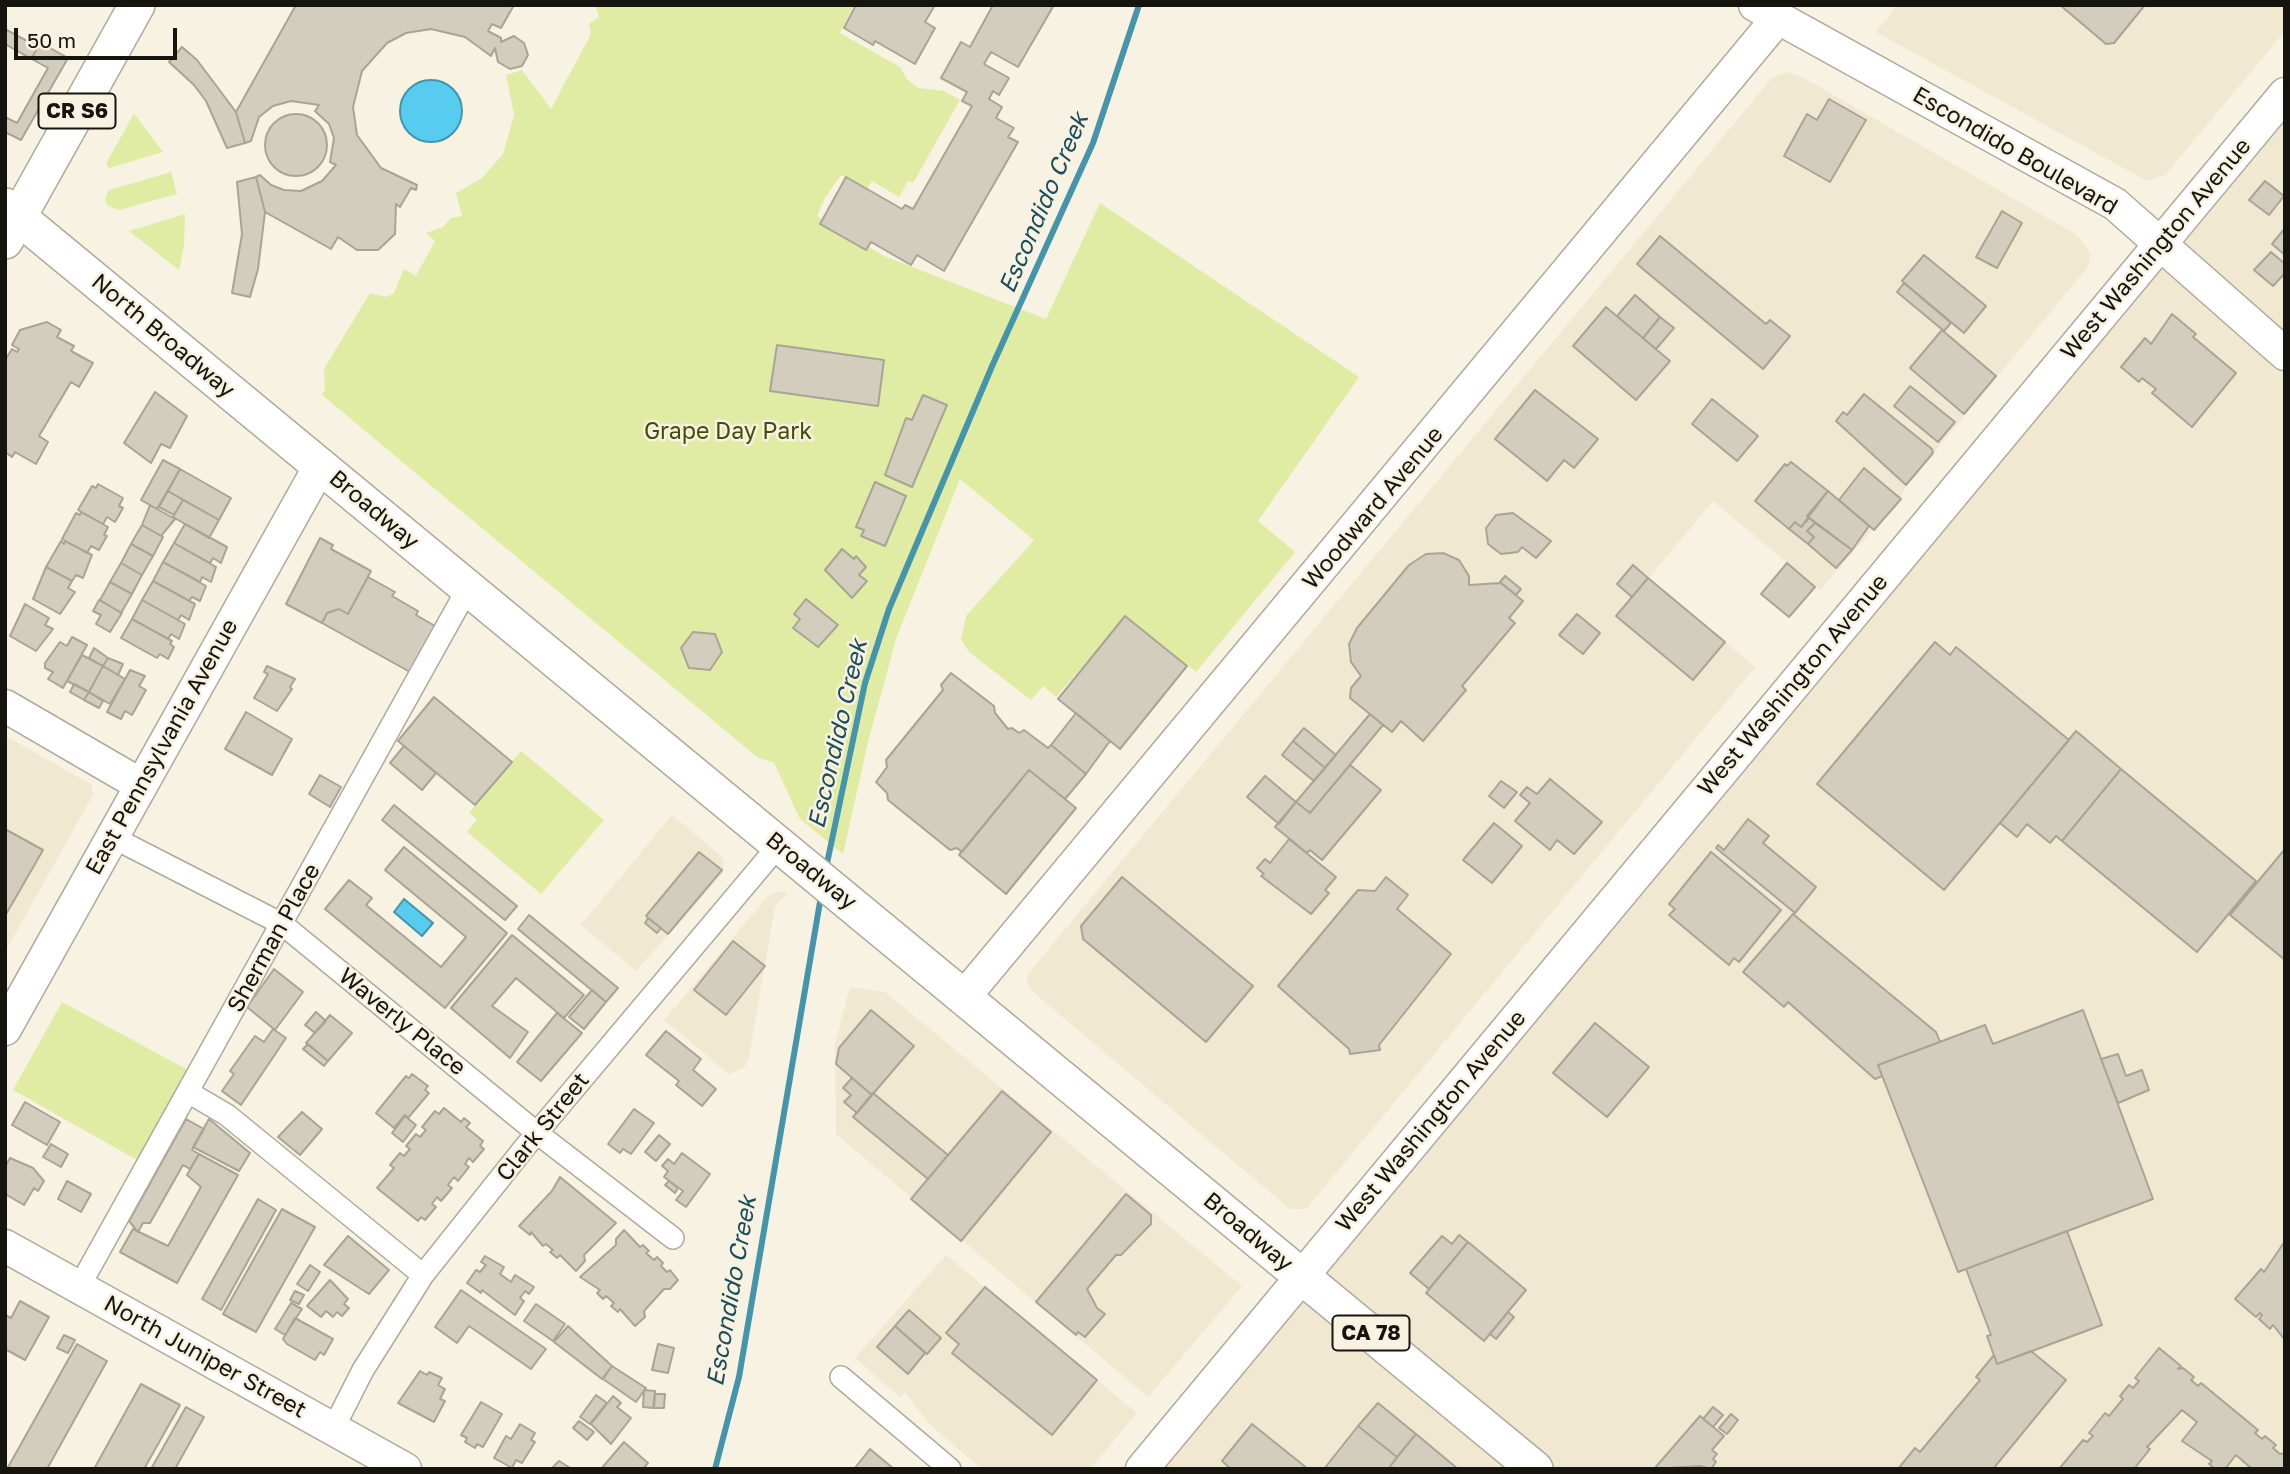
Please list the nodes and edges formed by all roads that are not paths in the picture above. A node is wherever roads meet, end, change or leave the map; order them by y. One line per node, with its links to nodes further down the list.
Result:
1 (136, 5): 4 (main road, CR S6)
2 (1773, 9): 5 (street, Escondido Boulevard); 14 (street, Woodward Avenue)
3 (2285, 94): 5 (street, West Washington Avenue)
4 (10, 221): 7 (main road, North Broadway)
5 (2160, 244): 6 (street, Escondido Boulevard); 21 (street, West Washington Avenue)
6 (2285, 354)
7 (320, 466): 8 (main road, Broadway); 10 (street, East Pennsylvania Avenue)
8 (468, 588): 12 (main road, Broadway); 13 (street, Sherman Place)
9 (5, 706): 10 (street)
10 (141, 785): 11 (street, East Pennsylvania Avenue)
11 (112, 837): 13 (street, Waverly Place); 15 (street, East Pennsylvania Avenue)
12 (791, 855): 14 (main road, Broadway); 17 (street, Clark Street)
13 (282, 924): 16 (street, Sherman Place); 17 (street, Waverly Place)
14 (964, 996): 21 (main road, Broadway)
15 (5, 1029)
16 (188, 1093): 20 (street); 22 (street, Sherman Place)
17 (537, 1133): 18 (street, Waverly Place); 20 (street, Clark Street)
18 (673, 1238)
19 (5, 1246): 22 (street, North Juniper Street)
20 (423, 1275): 24 (street, Clark Street)
21 (1302, 1277): 27 (street, West Washington Avenue); 28 (main road, CA 78)
22 (79, 1287): 24 (street, North Juniper Street)
23 (841, 1377): 26 (street)
24 (333, 1429): 25 (street, North Juniper Street)
25 (404, 1469)
26 (950, 1469)
27 (1142, 1469)
28 (1535, 1469)

